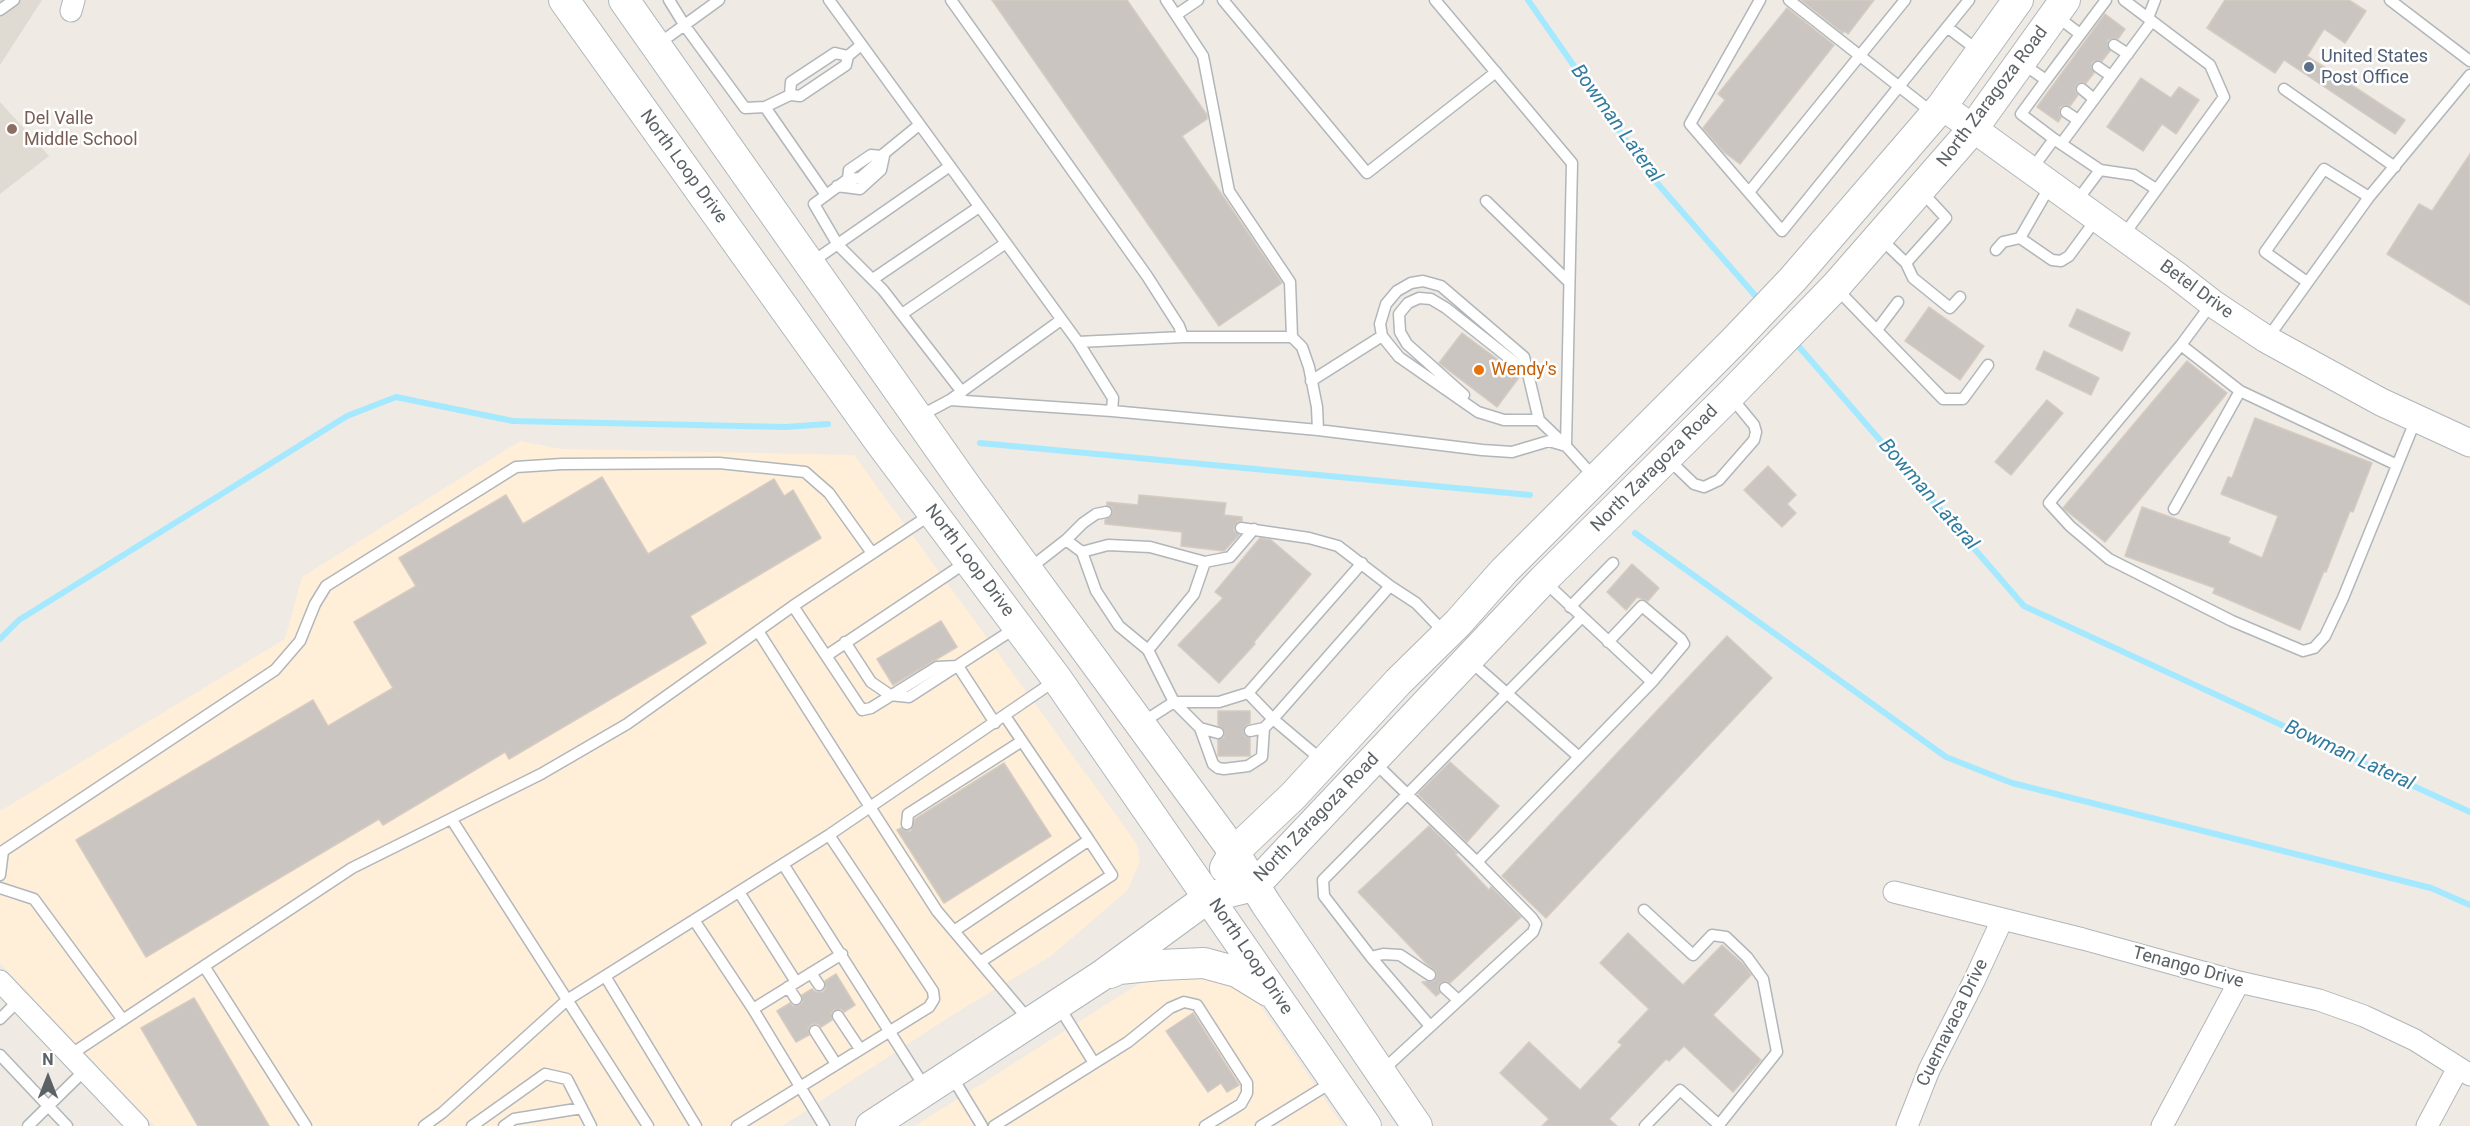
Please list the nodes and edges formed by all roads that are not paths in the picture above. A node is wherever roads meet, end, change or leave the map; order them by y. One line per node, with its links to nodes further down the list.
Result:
1 (14, 0): 22 (lane)
2 (564, 0): 115 (main road, North Loop Drive)
3 (624, 0): 30 (main road)
4 (669, 0): 25 (lane)
5 (719, 0): 25 (lane)
6 (829, 0): 28 (lane)
7 (951, 0): 88 (lane)
8 (1166, 0): 23 (lane)
9 (1198, 0): 23 (lane)
10 (1223, 0): 38 (lane)
11 (1435, 0): 38 (lane)
12 (1760, 0): 62 (lane)
13 (1789, 0): 34 (lane)
14 (1905, 0): 34 (lane)
15 (1969, 0): 26 (lane)
16 (2018, 0): 31 (main road, North Zaragoza Road)
17 (2106, 0): 27 (lane)
18 (2124, 0): 24 (lane)
19 (2156, 0): 24 (lane)
20 (2390, 0): 35 (lane)
21 (2060, 7): 27 (lane); 36 (main road, North Zaragoza Road)
22 (0, 10)
23 (1176, 15): 89 (lane)
24 (2150, 20): 32 (lane); 60 (lane)
25 (685, 26): 30 (lane); 47 (lane)
26 (1947, 27): 31 (lane); 42 (lane)
27 (2086, 30): 41 (lane)
28 (861, 45): 33 (lane); 51 (lane)
29 (2114, 45): 32 (lane)
30 (656, 46): 76 (main road)
31 (1980, 53): 48 (main road, North Zaragoza Road)
32 (2128, 54): 40 (lane)
33 (848, 56): 45 (lane); 45 (lane)
34 (1860, 57): 42 (lane); 62 (lane)
35 (2470, 61)
36 (2020, 62): 41 (lane); 52 (main road, North Zaragoza Road)
37 (2098, 67): 40 (lane)
38 (1496, 72): 78 (lane)
39 (2470, 75): 56 (lane)
40 (2111, 76): 46 (lane)
41 (2046, 80): 53 (lane)
42 (1898, 86): 48 (lane); 62 (lane)
43 (2082, 89): 46 (lane)
44 (2284, 89): 56 (lane)
45 (790, 95): 47 (lane)
46 (2094, 99): 50 (lane)
47 (765, 107): 63 (lane)
48 (1938, 110): 52 (street, Betel Drive); 98 (main road, North Zaragoza Road)
49 (2066, 112): 50 (lane)
50 (2078, 120): 53 (lane)
51 (920, 125): 54 (lane); 55 (lane)
52 (1972, 130): 58 (street, Betel Drive); 61 (main road, North Zaragoza Road)
53 (2057, 141): 57 (lane); 58 (lane)
54 (883, 154): 59 (lane); 59 (lane)
55 (950, 166): 67 (lane); 73 (lane)
56 (2395, 167): 64 (lane)
57 (2100, 170): 60 (lane); 66 (lane)
58 (2040, 179): 66 (street, Betel Drive); 71 (lane)
59 (837, 186): 63 (lane)
60 (2156, 189): 70 (lane)
61 (1919, 190): 69 (main road, North Zaragoza Road); 75 (lane)
62 (1749, 192)
63 (826, 195): 73 (lane)
64 (2369, 197): 79 (lane); 79 (lane)
65 (1486, 201): 78 (lane)
66 (2075, 202): 68 (street, Betel Drive)
67 (979, 207): 72 (lane); 77 (lane)
68 (2097, 218): 70 (street, Betel Drive); 71 (lane)
69 (1879, 237): 75 (lane); 80 (main road, North Zaragoza Road)
70 (2122, 237): 83 (street, Betel Drive)
71 (2020, 238): 74 (lane)
72 (1006, 243): 84 (lane); 85 (lane)
73 (838, 245): 76 (lane); 77 (lane)
74 (1996, 250)
75 (1913, 259): 81 (lane)
76 (810, 264): 103 (main road)
77 (873, 279): 84 (lane)
78 (1569, 282): 108 (lane)
79 (2307, 282): 90 (lane)
80 (1835, 287): 86 (lane); 99 (main road, North Zaragoza Road)
81 (1959, 297)
82 (1898, 302): 86 (lane)
83 (2212, 303): 90 (street, Betel Drive); 92 (lane)
84 (902, 314): 97 (lane)
85 (1061, 320): 91 (lane); 97 (lane)
86 (1876, 330): 93 (lane)
87 (1382, 336): 94 (lane); 95 (lane); 102 (lane)
88 (1183, 337): 89 (lane); 91 (lane)
89 (1292, 337): 95 (lane)
90 (2266, 339): 104 (street, Betel Drive)
91 (1078, 342): 101 (lane)
92 (2181, 345): 96 (lane); 110 (lane)
93 (1988, 365)
94 (1528, 374): 102 (lane); 105 (lane)
95 (1311, 381): 106 (lane)
96 (2240, 391): 110 (lane); 113 (lane)
97 (962, 392): 100 (lane)
98 (1681, 394): 111 (main road, North Zaragoza Road); 126 (main road)
99 (1730, 395): 109 (main road, North Zaragoza Road); 109 (lane)
100 (950, 400): 101 (lane); 103 (lane)
101 (1112, 411): 106 (lane)
102 (1478, 412): 105 (lane)
103 (918, 418): 112 (main road)
104 (2416, 418): 107 (street, Betel Drive); 110 (lane)
105 (1539, 420): 108 (lane)
106 (1318, 430): 108 (lane)
107 (2470, 443)
108 (1566, 446): 111 (lane)
109 (1666, 457): 126 (main road, North Zaragoza Road)
110 (2397, 465)
111 (1597, 479): 133 (main road, North Zaragoza Road)
112 (968, 489): 115 (main road); 125 (main road)
113 (2174, 509)
114 (1106, 512): 118 (lane)
115 (933, 513): 120 (lane); 121 (main road, North Loop Drive)
116 (1241, 528): 117 (lane)
117 (1254, 529): 122 (lane); 124 (lane)
118 (1066, 540): 119 (lane); 125 (lane)
119 (1082, 552): 122 (lane); 136 (lane)
120 (872, 553): 128 (lane); 169 (lane)
121 (969, 561): 131 (main road, North Loop Drive); 134 (lane)
122 (1205, 562): 136 (lane)
123 (1613, 562): 129 (lane)
124 (1362, 563): 127 (lane); 142 (lane)
125 (1027, 570): 149 (main road)
126 (1543, 580): 129 (lane); 138 (main road, North Zaragoza Road)
127 (1390, 586): 133 (lane); 147 (lane)
128 (793, 606): 132 (lane); 137 (lane)
129 (1570, 607): 130 (lane)
130 (1581, 618): 135 (lane); 143 (lane)
131 (1018, 627): 139 (lane); 140 (main road, North Loop Drive)
132 (758, 631): 159 (lane); 160 (lane)
133 (1446, 635): 157 (main road, North Zaragoza Road)
134 (845, 642): 137 (lane); 144 (lane)
135 (1608, 642): 141 (lane); 141 (lane)
136 (1148, 650): 145 (lane)
137 (826, 656): 144 (lane)
138 (1469, 660): 143 (lane); 156 (main road, North Zaragoza Road)
139 (958, 666): 144 (lane); 148 (lane)
140 (1057, 680): 146 (lane); 174 (main road, North Loop Drive)
141 (1652, 682): 155 (lane)
142 (1248, 693): 145 (lane); 147 (lane)
143 (1507, 694): 155 (lane); 158 (lane)
144 (890, 695)
145 (1174, 702): 149 (lane); 150 (lane)
146 (1005, 716): 148 (lane); 154 (lane)
147 (1273, 719): 151 (lane); 157 (lane)
148 (995, 723): 159 (lane)
149 (1140, 724): 165 (main road)
150 (1200, 728): 151 (lane); 153 (lane)
151 (1264, 728): 152 (lane)
152 (1250, 732)
153 (1218, 733)
154 (1022, 741): 161 (lane); 164 (lane)
155 (1579, 757): 167 (lane)
156 (1372, 760): 158 (lane); 170 (main road, North Zaragoza Road)
157 (1324, 762): 165 (main road, North Zaragoza Road)
158 (1408, 794): 167 (lane); 180 (lane)
159 (870, 807): 162 (lane); 166 (lane)
160 (452, 820): 182 (lane); 195 (lane)
161 (906, 824)
162 (829, 835): 168 (lane); 205 (lane)
163 (904, 840): 166 (lane)
164 (1089, 840): 178 (lane); 181 (lane)
165 (1234, 852): 170 (main road); 174 (main road, North Zaragoza Road)
166 (900, 854): 178 (lane)
167 (1477, 862): 196 (lane)
168 (783, 864): 172 (lane); 179 (lane)
169 (0, 875)
170 (1254, 886): 174 (main road, North Zaragoza Road); 213 (main road)
171 (0, 888): 201 (lane)
172 (739, 892): 176 (lane); 189 (lane)
173 (1894, 892): 177 (street, Tenango Drive)
174 (1209, 897): 186 (main road, North Zaragoza Road); 192 (main road, North Loop Drive)
175 (1644, 910): 222 (lane)
176 (694, 920): 185 (lane); 198 (lane)
177 (2002, 920): 188 (street, Tenango Drive); 242 (street, Cuernavaca Drive)
178 (954, 931): 181 (lane)
179 (842, 954): 183 (lane); 205 (lane)
180 (1371, 957): 184 (lane); 203 (lane)
181 (980, 962): 202 (lane)
182 (204, 966): 201 (lane); 226 (lane)
183 (811, 973): 189 (lane); 190 (lane)
184 (1430, 975)
185 (605, 976): 195 (lane); 231 (lane)
186 (1101, 976): 192 (main road); 197 (main road, North Zaragoza Road)
187 (0, 981): 194 (street)
188 (2239, 982): 212 (street, Tenango Drive); 243 (street)
189 (792, 984): 193 (lane); 198 (lane)
190 (819, 985)
191 (1445, 988): 196 (lane)
192 (1275, 996): 215 (main road, North Loop Drive)
193 (796, 999)
194 (19, 1000): 200 (lane); 208 (street)
195 (567, 1000): 221 (lane); 230 (lane)
196 (1458, 1000): 203 (lane)
197 (1058, 1005): 202 (main road, North Zaragoza Road); 209 (lane)
198 (753, 1010): 216 (lane)
199 (838, 1016): 206 (lane)
200 (0, 1019)
201 (123, 1020): 208 (lane)
202 (1031, 1022): 214 (main road, North Zaragoza Road)
203 (1430, 1026): 213 (lane)
204 (815, 1031): 210 (lane)
205 (889, 1032): 206 (lane); 217 (lane)
206 (860, 1049): 210 (lane)
207 (0, 1055): 218 (lane)
208 (70, 1055): 211 (street)
209 (1094, 1063): 236 (lane); 237 (lane)
210 (836, 1064): 216 (lane)
211 (85, 1070): 218 (lane); 225 (street)
212 (2464, 1072): 244 (street)
213 (1379, 1073): 240 (main road)
214 (951, 1074): 217 (main road, North Zaragoza Road); 235 (lane)
215 (1335, 1081): 238 (lane); 239 (main road, North Loop Drive)
216 (800, 1086): 232 (lane); 233 (lane)
217 (926, 1090): 234 (main road, North Zaragoza Road)
218 (48, 1106): 223 (lane); 224 (lane)
219 (582, 1108): 220 (lane); 228 (lane); 229 (lane)
220 (482, 1122): 227 (lane)
221 (426, 1125)
222 (1718, 1125): 241 (lane)
223 (28, 1126)
224 (67, 1126)
225 (138, 1126)
226 (306, 1126)
227 (472, 1126)
228 (504, 1126)
229 (591, 1126)
230 (648, 1126)
231 (696, 1126)
232 (737, 1126)
233 (824, 1126)
234 (871, 1126)
235 (981, 1126)
236 (994, 1126)
237 (1205, 1126)
238 (1262, 1126)
239 (1366, 1126)
240 (1417, 1126)
241 (1645, 1126)
242 (1906, 1126)
243 (2162, 1126)
244 (2427, 1126)

